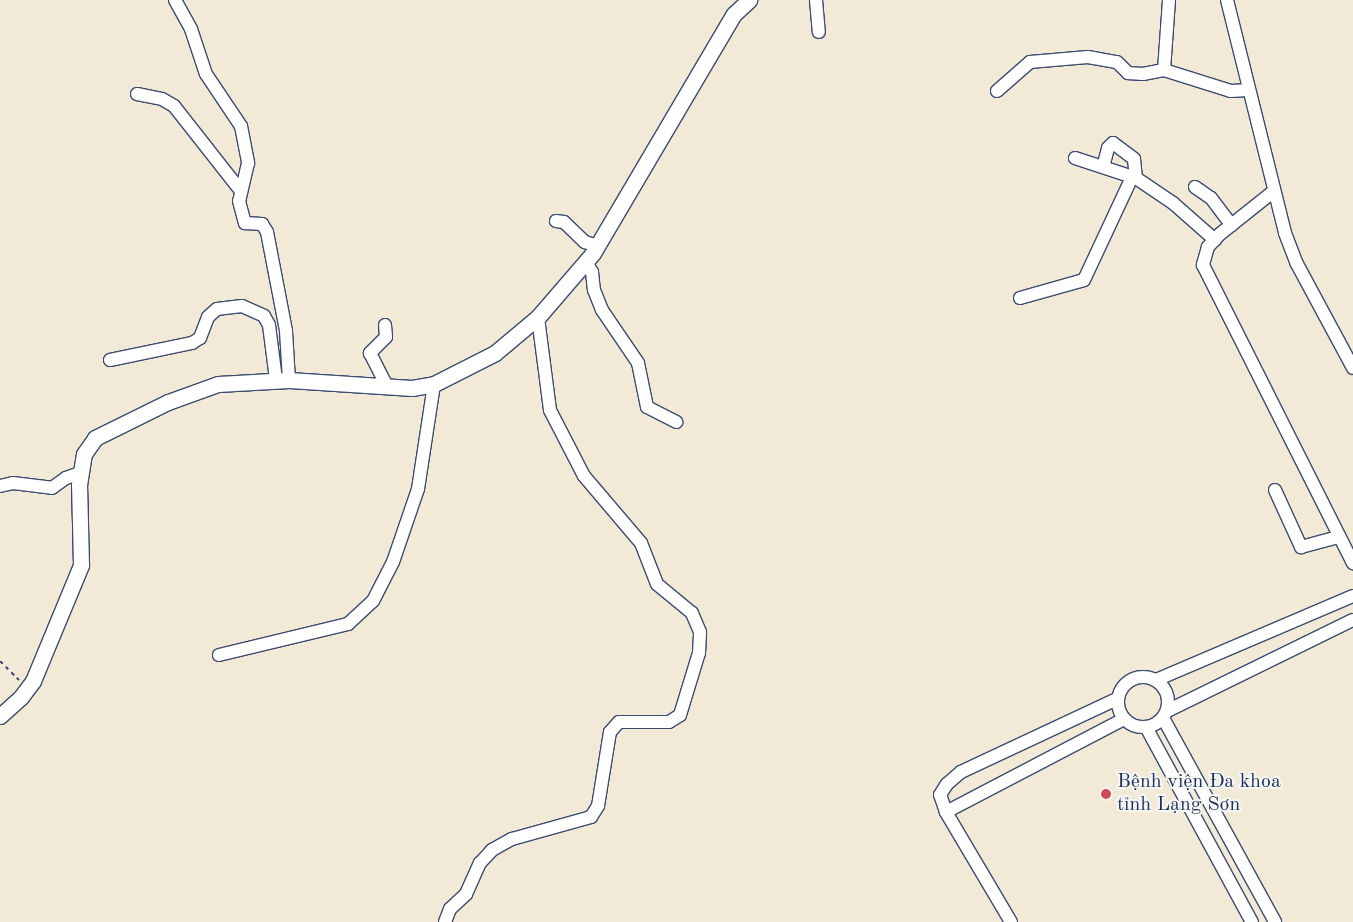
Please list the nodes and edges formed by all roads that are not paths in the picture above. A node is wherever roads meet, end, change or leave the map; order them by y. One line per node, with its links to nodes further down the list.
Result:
1 (175, 0): 15 (street)
2 (749, 0): 20 (main road)
3 (816, 0): 6 (street)
4 (1170, 0): 7 (street)
5 (1227, 0): 8 (street)
6 (819, 32)
7 (1164, 70): 8 (street); 9 (street)
8 (1249, 90): 16 (street)
9 (997, 91)
10 (137, 94): 15 (street)
11 (1075, 158): 12 (street)
12 (1103, 167): 13 (street); 13 (street)
13 (1134, 177): 19 (street); 22 (street)
14 (1195, 187): 18 (street)
15 (240, 190): 27 (street)
16 (1274, 191): 18 (street); 26 (street)
17 (556, 221): 20 (street)
18 (1232, 225): 19 (street)
19 (1215, 240): 34 (street)
20 (597, 246): 21 (main road)
21 (586, 262): 23 (main road); 30 (street)
22 (1020, 298)
23 (538, 317): 28 (main road); 46 (street)
24 (385, 326): 29 (street)
25 (110, 360): 27 (street)
26 (1353, 368)
27 (283, 380): 29 (main road); 31 (main road)
28 (434, 384): 29 (main road); 38 (street)
29 (387, 387)
30 (676, 422)
31 (80, 473): 32 (street); 42 (main road)
32 (0, 486)
33 (1275, 490): 34 (street)
34 (1339, 536): 35 (street)
35 (1353, 563)
36 (1353, 596): 39 (street)
37 (1353, 620): 41 (street)
38 (219, 655)
39 (1156, 680): 40 (street); 41 (street)
40 (1117, 699): 43 (street); 45 (street)
41 (1165, 715): 44 (street); 49 (street)
42 (0, 716)
43 (1124, 720): 44 (street); 45 (street)
44 (1146, 727): 48 (street)
45 (946, 812): 47 (street)
46 (445, 922)
47 (1011, 922)
48 (1252, 922)
49 (1275, 922)

